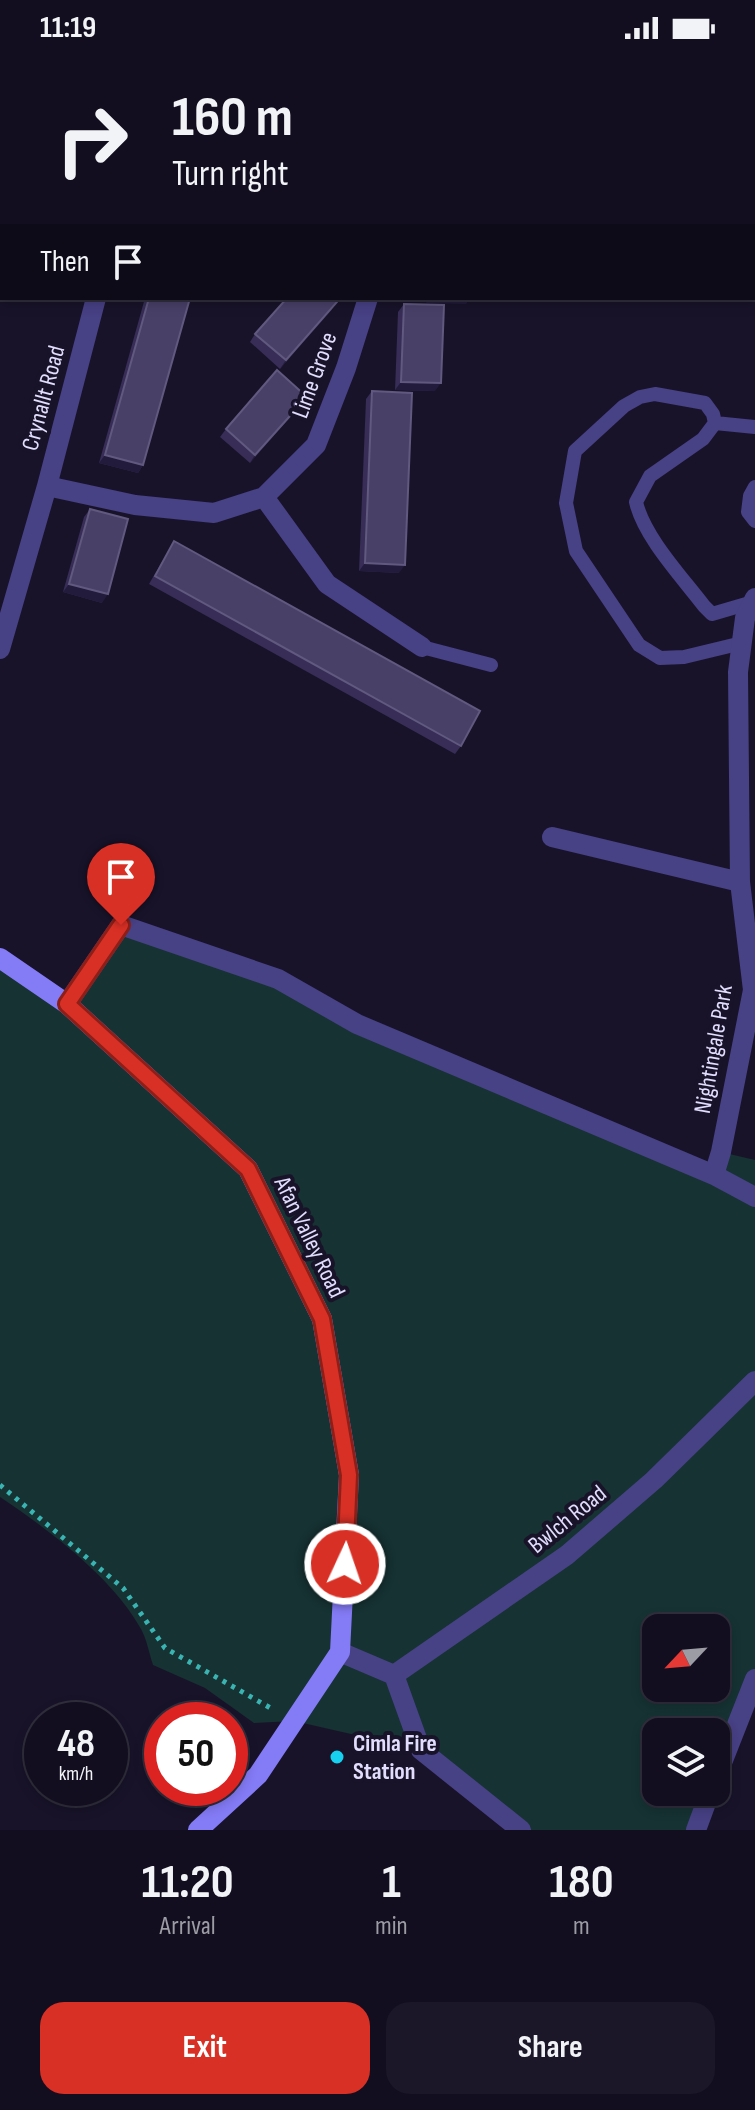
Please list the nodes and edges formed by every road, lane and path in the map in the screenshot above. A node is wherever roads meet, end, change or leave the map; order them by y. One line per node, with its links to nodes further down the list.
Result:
1 (95, 300): 5 (street, Crynallt Road)
2 (367, 300): 7 (street, Lime Grove)
3 (715, 423): 4 (lane); 9 (lane); 10 (lane)
4 (755, 427)
5 (47, 486): 7 (street, Lime Grove); 12 (street, Crynallt Road)
6 (755, 487): 8 (lane)
7 (264, 497): 11 (street)
8 (755, 521)
9 (754, 600): 10 (street, Nightingale Park)
10 (742, 643): 14 (street, Nightingale Park)
11 (422, 647): 13 (lane)
12 (0, 649)
13 (491, 665)
14 (747, 794): 16 (street, Nightingale Park)
15 (552, 837): 16 (street)
16 (740, 882): 19 (street, Nightingale Park)
17 (0, 958): 18 (main road, Afan Valley Road)
18 (67, 1004): 19 (street); 23 (main road, Afan Valley Road)
19 (714, 1175): 20 (street)
20 (755, 1197)
21 (755, 1381): 24 (street, Bwlch Road)
22 (0, 1485): 26 (path)
23 (340, 1652): 24 (street); 26 (main road)
24 (394, 1675): 30 (street)
25 (755, 1679): 27 (street)
26 (294, 1721): 29 (main road)
27 (730, 1742)
28 (705, 1806): 31 (street)
29 (198, 1830)
30 (521, 1830)
31 (696, 1830)

